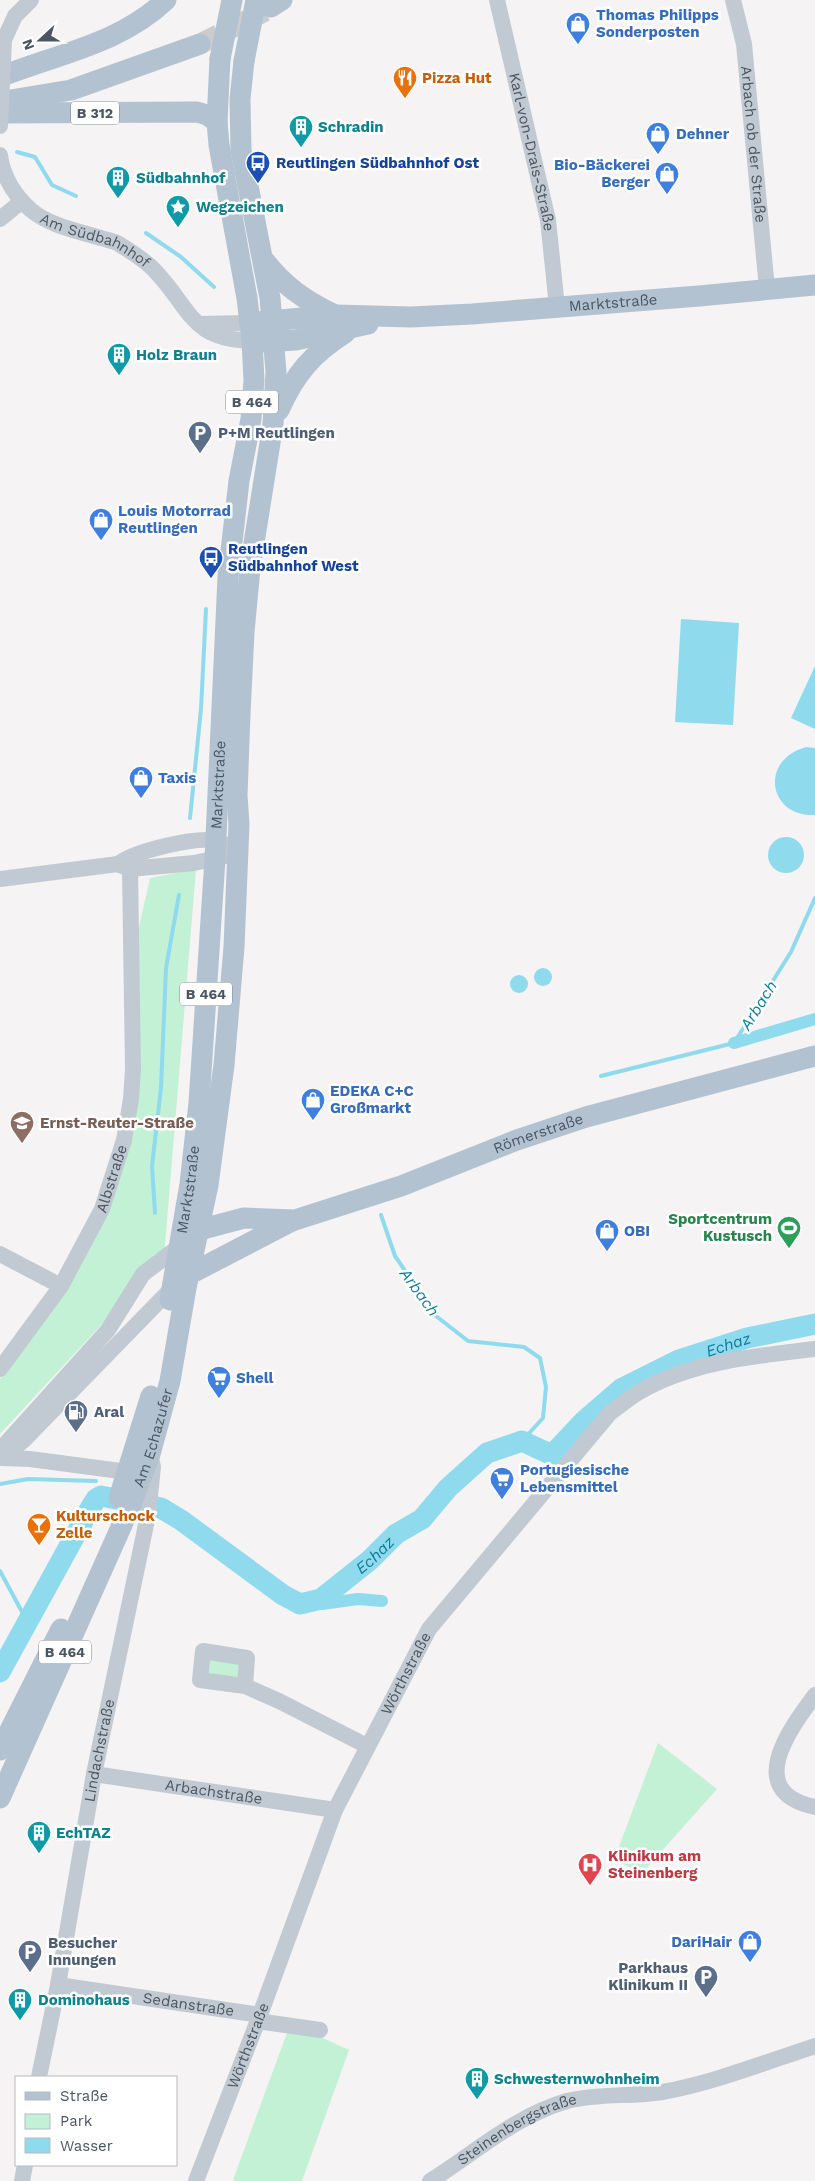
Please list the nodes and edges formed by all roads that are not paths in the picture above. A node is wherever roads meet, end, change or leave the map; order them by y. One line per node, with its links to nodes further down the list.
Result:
1 (31, 0): 14 (street, bridge)
2 (166, 0): 9 (main road)
3 (232, 0): 13 (main road, B 464, bridge)
4 (497, 0): 21 (street, Karl-von-Drais-Straße)
5 (734, 0): 20 (street, Arbach ob der Straße)
6 (270, 2): 18 (main road, B 464, bridge)
7 (200, 44): 8 (main road, B 312)
8 (123, 71): 10 (main road, B 312); 11 (main road, B 312)
9 (0, 77)
10 (0, 87)
11 (0, 102)
12 (0, 114): 13 (main road, B 312)
13 (217, 122): 25 (main road, B 464)
14 (0, 126)
15 (0, 154): 16 (street, Am Südbahnhof)
16 (22, 201): 17 (street); 25 (street, Am Südbahnhof)
17 (0, 219)
18 (262, 259): 22 (main road); 26 (main road, B 464)
19 (815, 285): 20 (main road, Marktstraße)
20 (767, 289): 21 (main road, Marktstraße)
21 (557, 307): 23 (main road, Marktstraße)
22 (335, 315): 23 (main road, Marktstraße); 26 (main road, Marktstraße)
23 (411, 317): 24 (main road, Marktstraße)
24 (354, 327): 26 (main road, Marktstraße); 27 (main road)
25 (252, 332): 26 (main road); 28 (main road, Marktstraße / B 464)
26 (274, 332): 27 (main road, Marktstraße / B 464)
27 (273, 424): 29 (main road, Marktstraße / B 464)
28 (215, 850): 29 (street); 30 (street); 30 (street); 40 (main road, Marktstraße / B 464)
29 (238, 852): 33 (main road, Marktstraße / B 464)
30 (124, 866): 31 (street); 41 (street, Albstraße)
31 (0, 879)
32 (815, 1056): 36 (main road, Römerstraße)
33 (208, 1185): 34 (main road); 37 (main road, Marktstraße / B 464)
34 (244, 1218): 35 (main road, Römerstraße); 37 (main road, Römerstraße)
35 (265, 1219): 36 (main road, Römerstraße); 40 (main road, Römerstraße)
36 (294, 1220): 39 (main road)
37 (199, 1230): 40 (main road, Am Echazufer / B 464)
38 (0, 1254): 41 (street)
39 (219, 1259): 40 (main road); 42 (main road)
40 (182, 1268): 42 (main road, Am Echazufer / B 464); 45 (street); 46 (street); 48 (main road, Am Echazufer / B 464)
41 (61, 1286): 44 (street, Albstraße)
42 (183, 1307): 48 (main road, Am Echazufer / B 464)
43 (815, 1348): 52 (street, Wörthstraße)
44 (0, 1369)
45 (25, 1439): 46 (street); 47 (street)
46 (1, 1456): 47 (street)
47 (30, 1459): 48 (street)
48 (135, 1482): 49 (main road, Am Echazufer / B 464)
49 (131, 1509): 53 (main road, Am Echazufer / B 464); 54 (street, Lindachstraße); 55 (main road, Am Echazufer / B 464)
50 (245, 1686): 52 (street)
51 (815, 1695): 56 (street)
52 (367, 1746): 57 (street, Wörthstraße)
53 (0, 1750)
54 (94, 1774): 57 (street, Arbachstraße); 58 (street, Lindachstraße)
55 (0, 1798)
56 (815, 1808)
57 (335, 1810): 59 (street, Wörthstraße)
58 (58, 1985): 59 (street, Sedanstraße); 62 (street, Lindachstraße)
59 (259, 2018): 60 (street, Sedanstraße); 65 (street, Wörthstraße)
60 (320, 2030)
61 (815, 2046): 66 (street, Steinenbergstraße)
62 (40, 2076)
63 (25, 2166): 64 (street)
64 (22, 2181)
65 (196, 2181)
66 (430, 2181)

